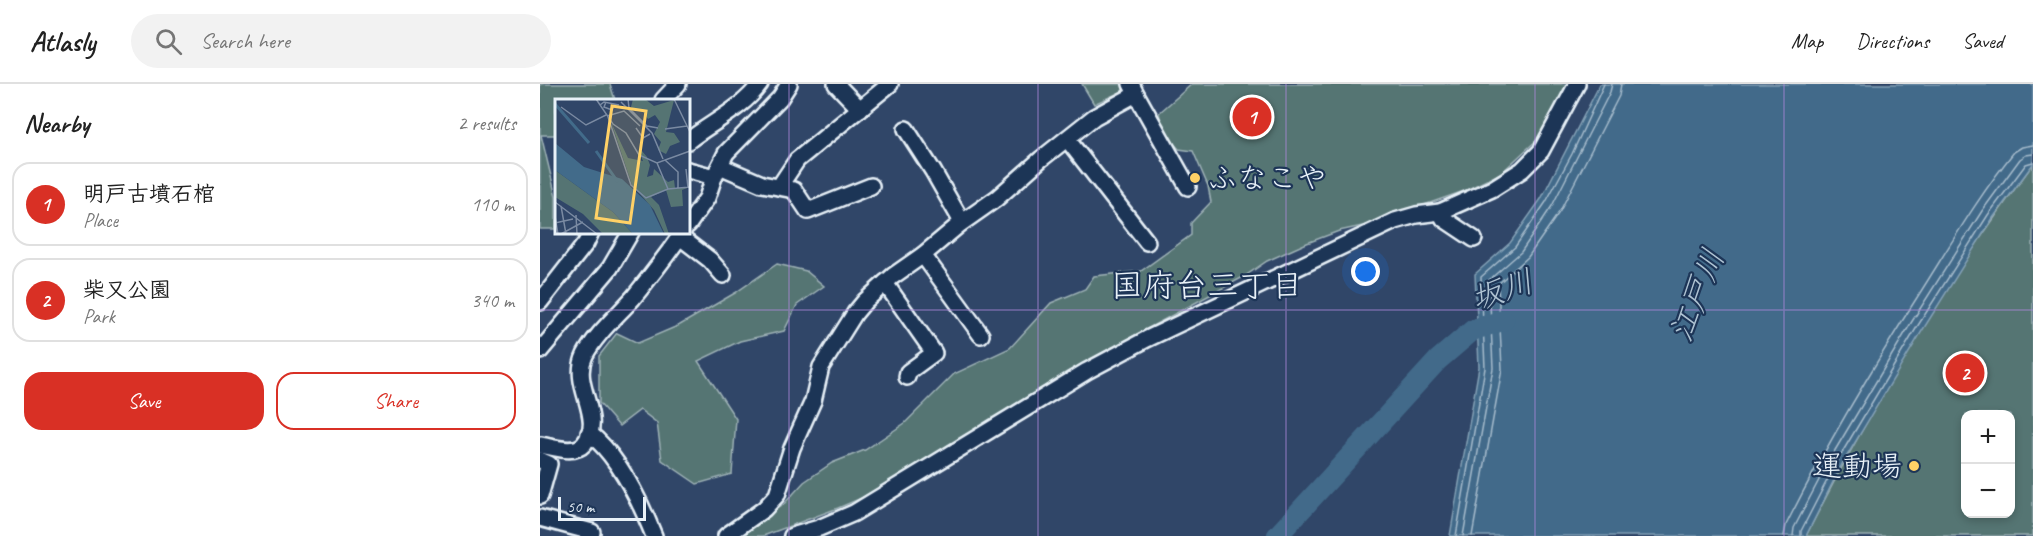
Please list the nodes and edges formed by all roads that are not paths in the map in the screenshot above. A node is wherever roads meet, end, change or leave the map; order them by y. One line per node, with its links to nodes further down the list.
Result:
1 (678, 84): 8 (street)
2 (760, 84): 12 (street)
3 (789, 84): 14 (street)
4 (836, 84): 9 (street)
5 (890, 84): 9 (street)
6 (1577, 84): 18 (street)
7 (1133, 89): 11 (street); 17 (street)
8 (664, 99)
9 (860, 109): 16 (street)
10 (906, 129): 19 (street)
11 (1067, 139): 19 (street); 26 (street)
12 (690, 140)
13 (690, 170): 14 (street)
14 (717, 171): 16 (street); 20 (street)
15 (871, 186): 16 (street)
16 (780, 187)
17 (1188, 188)
18 (1440, 212): 25 (street); 42 (street)
19 (962, 222): 27 (street)
20 (690, 223)
21 (590, 234): 30 (street)
22 (630, 234): 32 (street)
23 (682, 234): 34 (street)
24 (686, 234): 28 (street)
25 (1474, 239)
26 (1147, 242)
27 (923, 255): 29 (street); 31 (street)
28 (723, 276)
29 (885, 283): 33 (street); 41 (street)
30 (540, 302)
31 (981, 335)
32 (540, 351)
33 (907, 377)
34 (589, 433): 35 (street); 40 (street)
35 (540, 445)
36 (540, 460): 37 (street)
37 (540, 496)
38 (540, 518): 39 (street)
39 (591, 536)
40 (654, 536)
41 (726, 536)
42 (792, 536)

